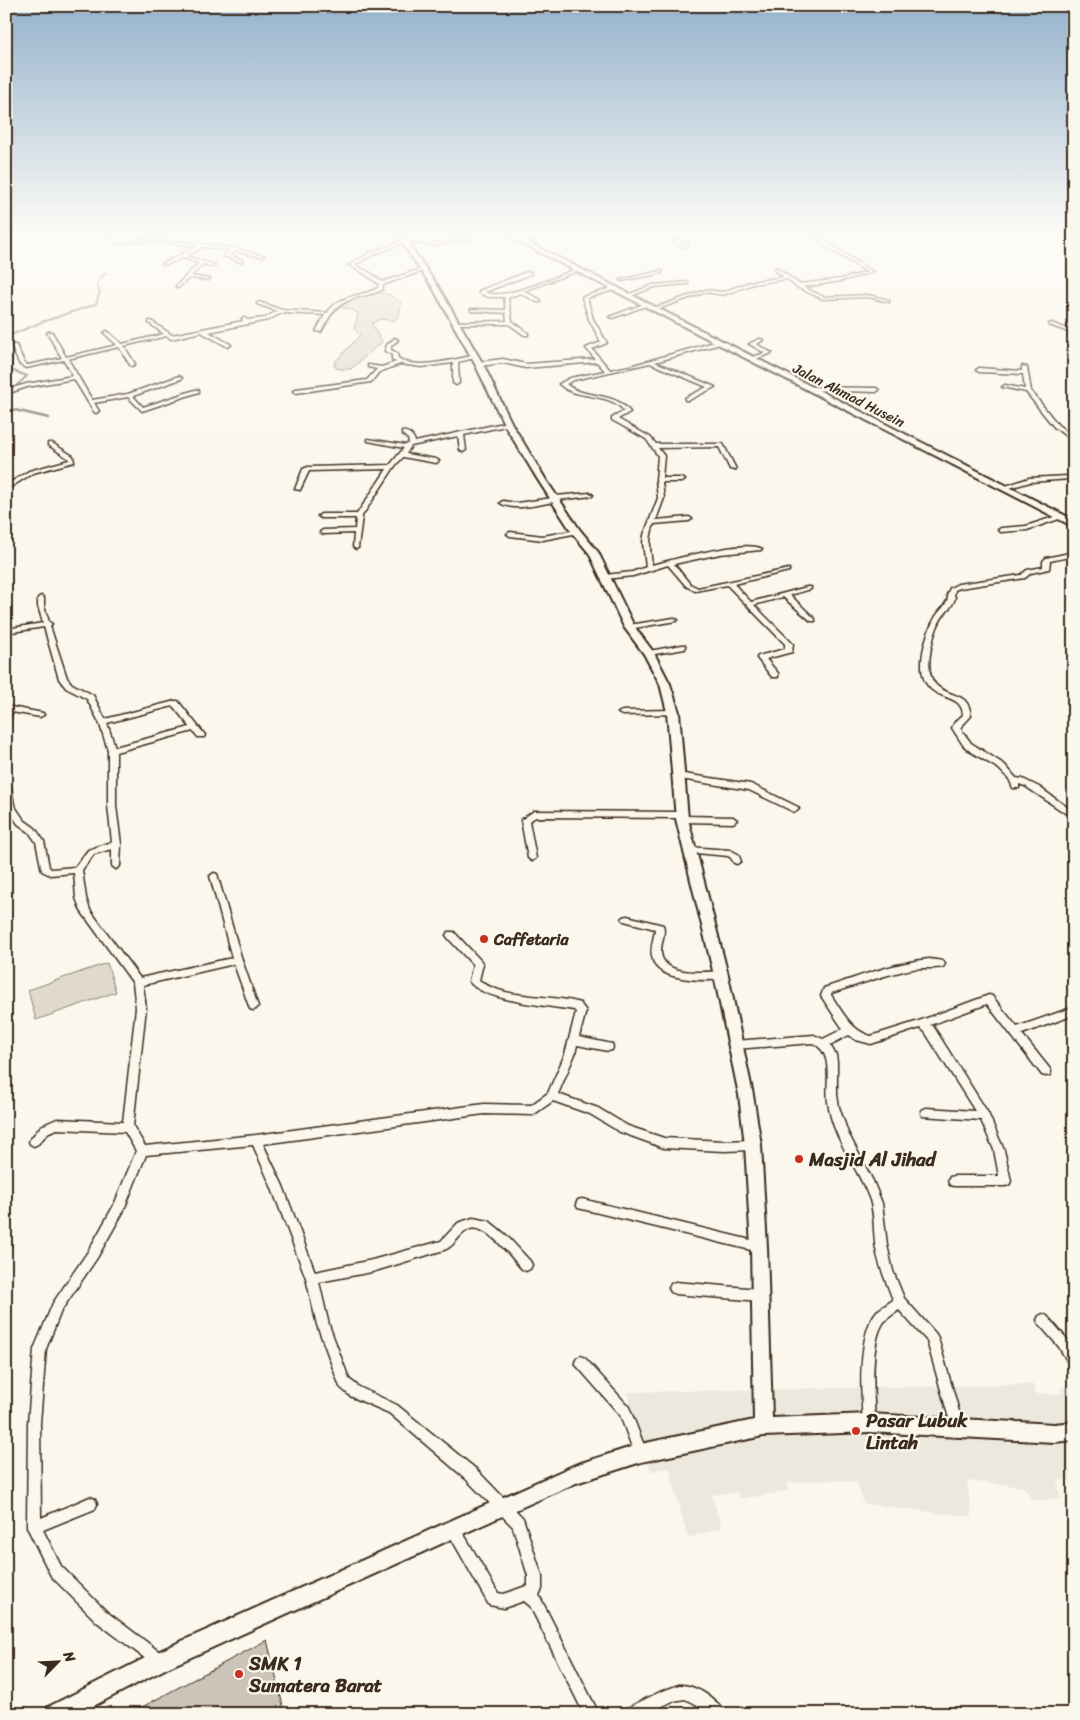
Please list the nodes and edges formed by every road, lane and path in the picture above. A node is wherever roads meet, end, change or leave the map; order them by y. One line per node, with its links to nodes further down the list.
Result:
1 (275, 314): 13 (street)
2 (327, 314): 14 (street)
3 (450, 314): 11 (street)
4 (508, 314): 10 (street)
5 (590, 314): 29 (street)
6 (621, 314): 8 (street)
7 (663, 314): 22 (street, Jalan Ahmad Husein)
8 (611, 317)
9 (151, 322): 19 (street)
10 (510, 322): 11 (street); 18 (street)
11 (455, 323): 30 (street)
12 (1051, 324): 17 (street)
13 (205, 330): 19 (street); 24 (street)
14 (319, 331)
15 (50, 333): 26 (street)
16 (107, 333): 25 (street)
17 (1074, 333)
18 (526, 334)
19 (166, 335): 25 (street)
20 (395, 340): 32 (street)
21 (761, 340): 27 (street)
22 (718, 343): 27 (street, Jalan Ahmad Husein); 31 (street)
23 (14, 346): 26 (street)
24 (228, 346)
25 (122, 347): 26 (street); 33 (street)
26 (65, 359): 38 (street)
27 (751, 359): 42 (street, Jalan Ahmad Husein)
28 (455, 360): 30 (street); 32 (street); 40 (street)
29 (598, 360): 30 (street); 37 (street)
30 (478, 361): 52 (street)
31 (651, 362): 37 (street); 49 (street)
32 (399, 363): 35 (street)
33 (132, 364)
34 (370, 366): 35 (street)
35 (383, 369): 46 (street)
36 (979, 370): 44 (street)
37 (608, 371): 59 (street)
38 (75, 377): 47 (street); 50 (street)
39 (179, 378): 48 (street)
40 (456, 383)
41 (1005, 387): 44 (street)
42 (810, 389): 43 (street); 69 (street, Jalan Ahmad Husein)
43 (876, 390)
44 (1028, 390): 56 (street)
45 (197, 391): 48 (street)
46 (296, 391)
47 (6, 392)
48 (129, 395): 50 (street)
49 (687, 399)
50 (90, 402): 51 (street)
51 (96, 411)
52 (508, 424): 54 (street); 72 (street)
53 (404, 433): 58 (street)
54 (461, 433): 58 (street); 60 (street)
55 (370, 440): 58 (street)
56 (1074, 440)
57 (50, 444): 68 (street)
58 (410, 445): 61 (street)
59 (656, 446): 64 (street); 66 (street)
60 (463, 450)
61 (403, 455): 62 (street); 63 (street)
62 (436, 461)
63 (391, 467): 70 (street); 75 (street)
64 (733, 469)
65 (1068, 478): 69 (street)
66 (659, 480): 67 (street); 78 (street)
67 (682, 480)
68 (6, 488)
69 (1004, 488): 77 (street, Jalan Ahmad Husein)
70 (298, 489)
71 (590, 495): 72 (street)
72 (555, 499): 73 (street); 82 (street)
73 (503, 503)
74 (322, 516): 75 (street)
75 (359, 516): 80 (street)
76 (689, 519): 78 (street)
77 (1069, 520): 79 (street)
78 (652, 522): 88 (street)
79 (1001, 530)
80 (358, 531): 81 (street); 84 (street)
81 (323, 532)
82 (576, 532): 83 (street); 90 (street)
83 (510, 534)
84 (356, 548)
85 (759, 549): 87 (street)
86 (1074, 554): 116 (street)
87 (670, 563): 88 (street); 91 (street)
88 (649, 568): 90 (street)
89 (787, 570): 91 (street)
90 (605, 577): 99 (street)
91 (729, 583): 95 (street)
92 (809, 588): 93 (street)
93 (785, 595): 95 (street); 97 (street)
94 (41, 598): 98 (street)
95 (750, 604): 103 (street)
96 (674, 620): 99 (street)
97 (813, 620)
98 (48, 624): 100 (street); 109 (street)
99 (629, 628): 102 (street)
100 (6, 631)
101 (682, 647): 102 (street)
102 (649, 652): 105 (street)
103 (774, 675)
104 (8, 708): 107 (street); 108 (street)
105 (673, 712): 106 (street); 113 (street)
106 (622, 713)
107 (40, 715)
108 (6, 722)
109 (103, 722): 110 (street); 112 (street)
110 (194, 728): 111 (street); 112 (street)
111 (201, 734)
112 (112, 750): 119 (street)
113 (676, 776): 115 (street); 117 (street)
114 (6, 782): 124 (street)
115 (795, 809)
116 (1074, 816)
117 (682, 817): 118 (street); 120 (street); 121 (street)
118 (733, 820)
119 (117, 844): 123 (street); 124 (street)
120 (688, 850): 122 (street); 130 (street)
121 (532, 858)
122 (737, 861)
123 (116, 866)
124 (78, 870): 131 (street)
125 (214, 876): 128 (street)
126 (627, 919): 130 (street)
127 (451, 935): 137 (street)
128 (237, 960): 131 (street); 132 (street)
129 (940, 964): 135 (street)
130 (721, 975): 139 (street)
131 (138, 982): 145 (street)
132 (253, 1006)
133 (1074, 1012): 136 (street)
134 (921, 1024): 135 (street); 136 (street); 144 (street)
135 (850, 1030): 138 (street)
136 (1015, 1032): 141 (street)
137 (575, 1040): 140 (street); 142 (street)
138 (824, 1043): 139 (street); 157 (street)
139 (735, 1045): 148 (street)
140 (608, 1046)
141 (1046, 1072)
142 (552, 1096): 146 (street); 148 (street)
143 (926, 1113): 144 (street)
144 (984, 1116): 150 (street)
145 (128, 1127): 147 (street); 149 (street)
146 (256, 1140): 149 (street); 154 (street)
147 (34, 1141)
148 (753, 1145): 152 (street)
149 (142, 1151): 168 (street)
150 (954, 1181)
151 (582, 1204): 152 (street)
152 (759, 1247): 156 (street)
153 (526, 1265): 154 (street)
154 (312, 1278): 167 (street)
155 (674, 1288): 156 (street)
156 (760, 1295): 162 (street)
157 (900, 1302): 161 (street); 163 (street)
158 (1043, 1320): 160 (street)
159 (581, 1362): 165 (street)
160 (1074, 1362)
161 (869, 1423): 162 (street); 163 (street)
162 (763, 1427): 165 (street)
163 (958, 1429): 164 (street)
164 (1074, 1431)
165 (642, 1452): 167 (street)
166 (90, 1504): 168 (street)
167 (502, 1506): 169 (street); 170 (street)
168 (34, 1528): 171 (street)
169 (453, 1529): 170 (street); 171 (street)
170 (531, 1596): 173 (street)
171 (160, 1661): 172 (street)
172 (55, 1714)
173 (592, 1714)
174 (630, 1714): 175 (street)
175 (718, 1714)

